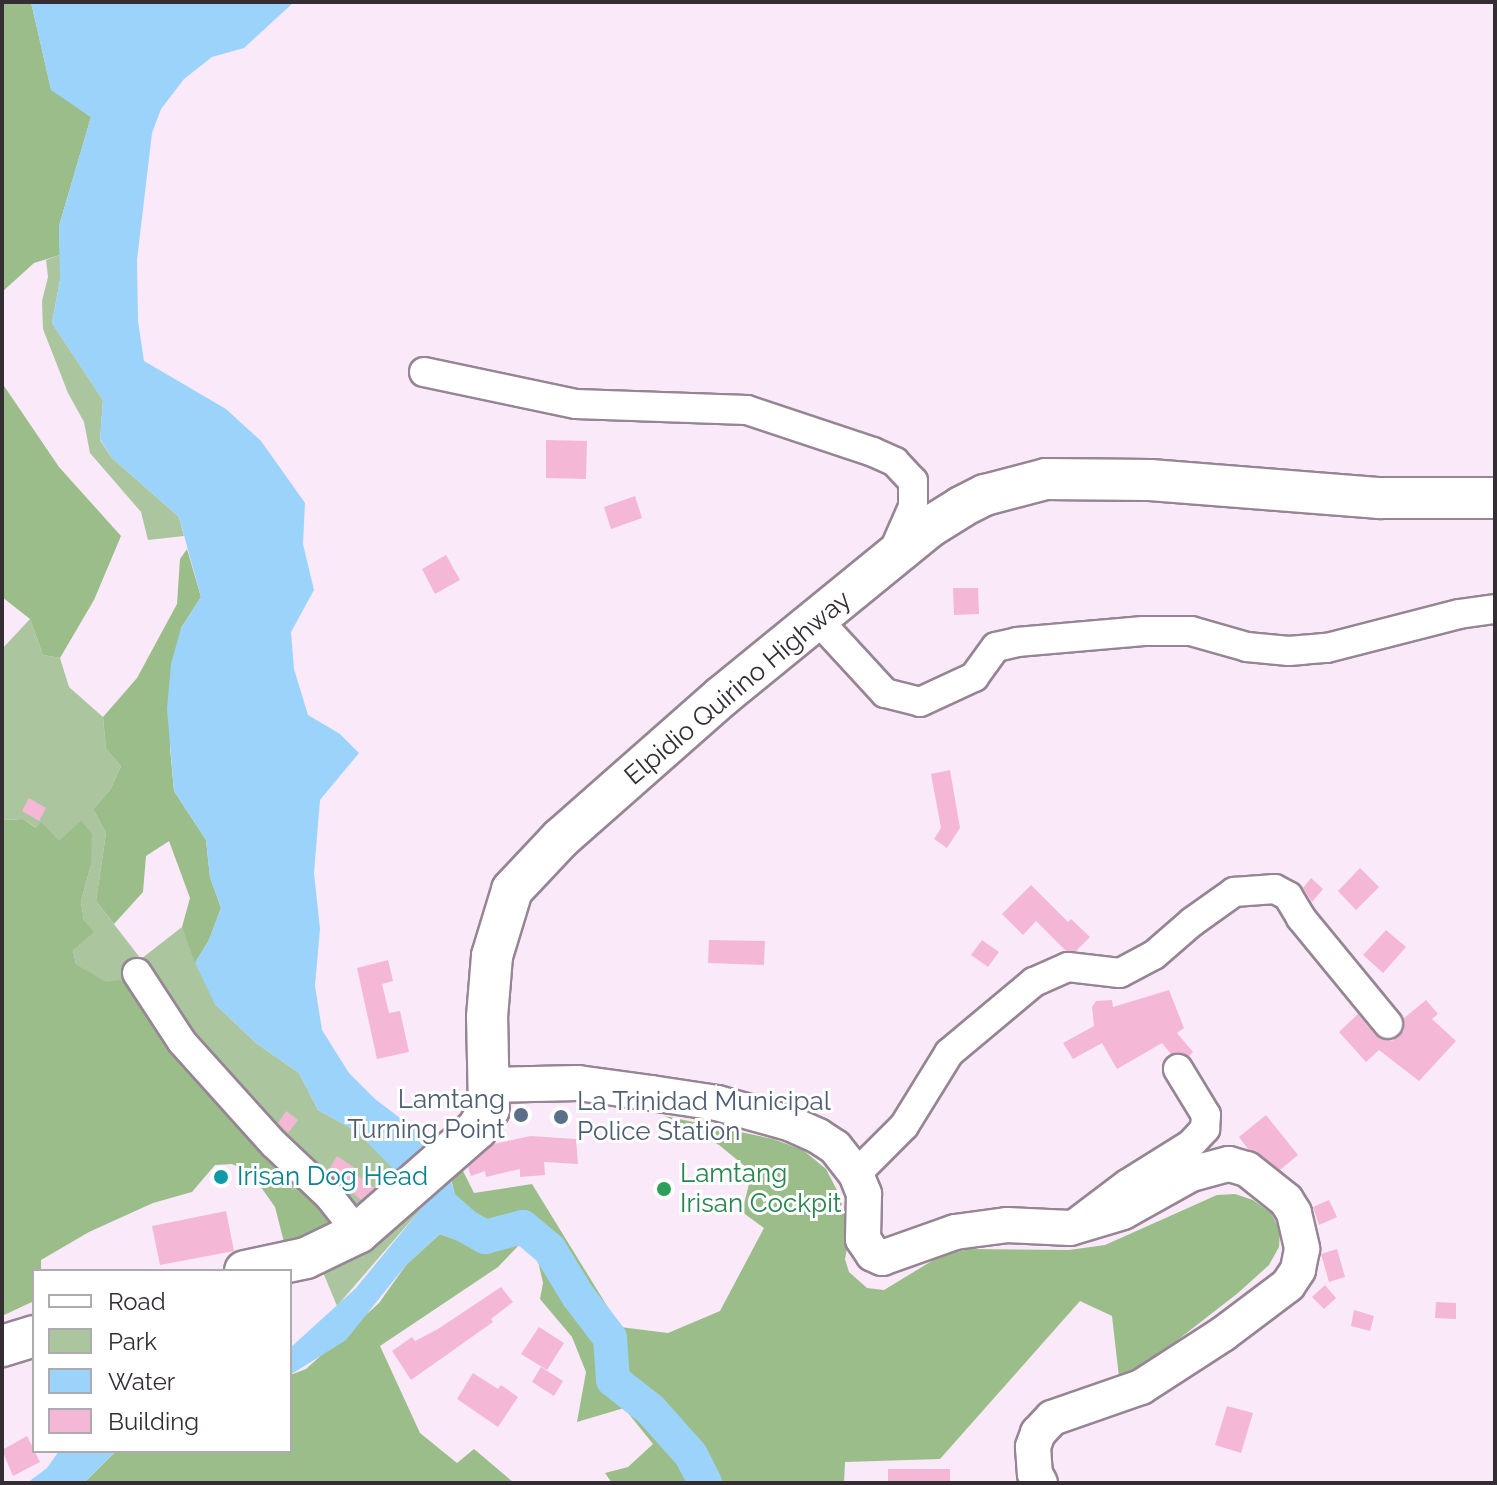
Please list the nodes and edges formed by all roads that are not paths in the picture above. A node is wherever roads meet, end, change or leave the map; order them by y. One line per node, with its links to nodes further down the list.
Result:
1 (424, 372): 3 (street)
2 (1495, 498): 3 (highway, Elpidio Quirino Highway)
3 (887, 563): 5 (highway, Elpidio Quirino Highway)
4 (1495, 609): 5 (street)
5 (816, 618): 9 (highway, Elpidio Quirino Highway)
6 (137, 973): 12 (street)
7 (1388, 1024): 10 (street)
8 (1178, 1069): 11 (street)
9 (488, 1085): 10 (main road); 12 (highway, Elpidio Quirino Highway)
10 (856, 1174): 11 (main road)
11 (1070, 1228): 16 (main road)
12 (358, 1233): 13 (highway, Elpidio Quirino Highway)
13 (254, 1269)
14 (32, 1337): 15 (highway)
15 (2, 1346)
16 (1040, 1483)

